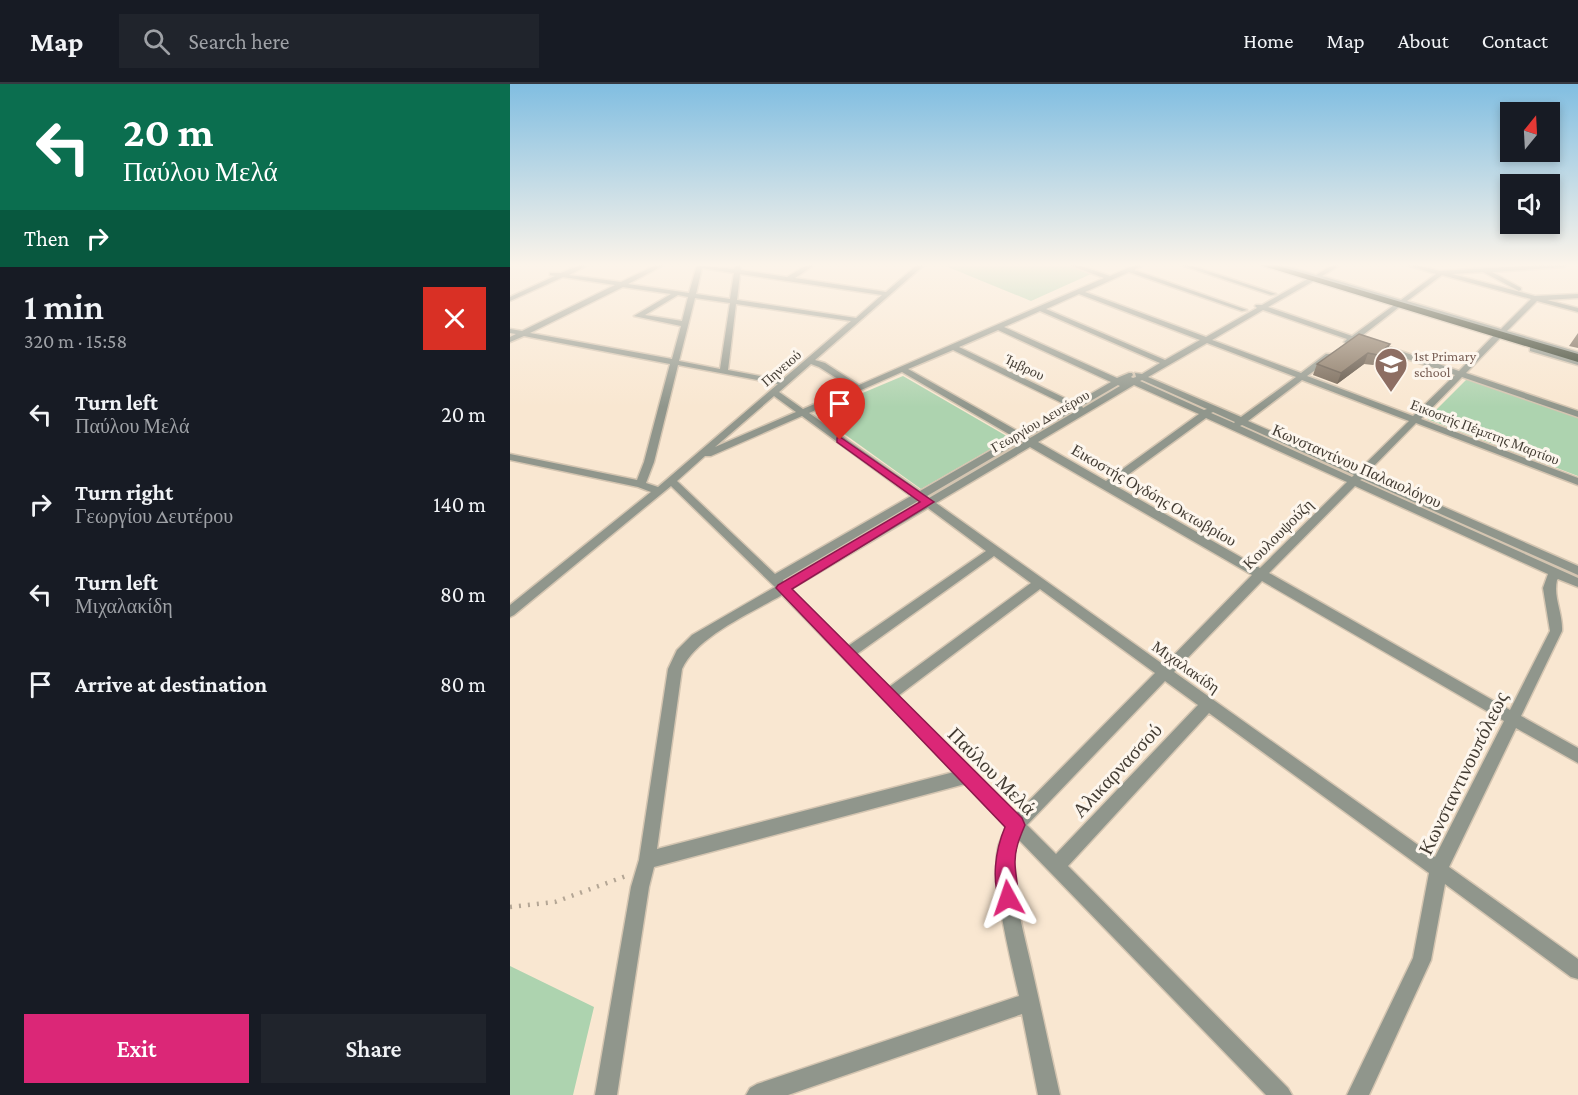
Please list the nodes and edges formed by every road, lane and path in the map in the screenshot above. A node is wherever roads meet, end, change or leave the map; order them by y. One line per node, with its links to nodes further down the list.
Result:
1 (567, 312): 20 (street)
2 (644, 312): 17 (street)
3 (688, 312): 17 (street)
4 (733, 312): 33 (street)
5 (803, 312): 16 (street)
6 (865, 312): 16 (street, Πηνειού)
7 (1033, 312): 18 (street)
8 (1048, 312): 30 (street)
9 (1134, 312): 22 (street, Εικοστής Πέμπτης Μαρτίου)
10 (1246, 312): 22 (street, Γεωργίου Δευτέρου)
11 (1246, 312): 22 (street, Γεωργίου Δευτέρου)
12 (1267, 312): 23 (street)
13 (1388, 312): 23 (street)
14 (1422, 312): 21 (highway)
15 (1522, 312): 21 (street, Κουλουψούζη)
16 (856, 320): 29 (street, Πηνειού)
17 (684, 324): 31 (street)
18 (998, 327): 26 (street); 36 (street, Κωνσταντίνου Παλαιολόγου)
19 (510, 331): 20 (street)
20 (524, 334): 24 (street); 31 (street)
21 (1500, 335): 28 (street); 28 (highway); 34 (street, Κουλουψούζη)
22 (1202, 338): 30 (street, Γεωργίου Δευτέρου); 35 (street, Εικοστής Πέμπτης Μαρτίου)
23 (1353, 338): 25 (street); 34 (street)
24 (510, 340)
25 (1345, 345)
26 (953, 347): 32 (street); 39 (street, Ίμβρου)
27 (1336, 351): 35 (street)
28 (1578, 358)
29 (810, 361): 37 (street, Πηνειού); 38 (street)
30 (1160, 361): 36 (street, Γεωργίου Δευτέρου)
31 (676, 363): 33 (street); 51 (street)
32 (902, 369): 38 (street); 46 (street, Εικοστής Ογδόης Οκτωβρίου)
33 (724, 372): 37 (street)
34 (1462, 375): 43 (street); 44 (street, Κουλουψούζη)
35 (1301, 376): 44 (street, Εικοστής Πέμπτης Μαρτίου); 45 (street)
36 (1129, 379): 39 (street, Γεωργίου Δευτέρου); 40 (street, Γεωργίου Δευτέρου); 41 (street, Κωνσταντίνου Παλαιολόγου)
37 (779, 388): 42 (street, Μιχαλακίδη); 48 (street, Πηνειού)
38 (858, 388): 42 (street)
39 (1075, 405): 40 (street, Ίμβρου); 46 (street, Γεωργίου Δευτέρου)
40 (1085, 410): 46 (street, Γεωργίου Δευτέρου)
41 (1209, 411): 45 (street, Κωνσταντίνου Παλαιολόγου); 53 (street)
42 (801, 412): 48 (street); 54 (street, Μιχαλακίδη)
43 (1578, 414)
44 (1416, 420): 49 (street, Κουλουψούζη); 50 (street, Εικοστής Πέμπτης Μαρτίου)
45 (1238, 424): 49 (street, Κωνσταντίνου Παλαιολόγου)
46 (1025, 440): 53 (street, Εικοστής Ογδόης Οκτωβρίου); 54 (street, Γεωργίου Δευτέρου)
47 (510, 457): 51 (street)
48 (696, 459): 52 (street, Πηνειού)
49 (1358, 478): 56 (street, Κωνσταντίνου Παλαιολόγου); 57 (street, Κωνσταντίνου Παλαιολόγου); 58 (street, Κουλουψούζη)
50 (1578, 482)
51 (640, 484): 52 (street)
52 (665, 486): 61 (street, Παύλου Μελά); 62 (street, Πηνειού)
53 (1106, 486): 58 (street, Εικοστής Ογδόης Οκτωβρίου)
54 (923, 499): 55 (street, Μιχαλακίδη); 61 (street, Γεωργίου Δευτέρου)
55 (995, 550): 59 (street, Μιχαλακίδη); 63 (street)
56 (1578, 571)
57 (1554, 572): 60 (street, Κωνσταντίνου Παλαιολόγου); 67 (street, Κωνσταντινουπόλεως)
58 (1260, 575): 64 (street, Κουλουψούζη); 67 (street, Εικοστής Ογδόης Οκτωβρίου)
59 (1040, 583): 64 (street, Μιχαλακίδη); 65 (street)
60 (1578, 583)
61 (778, 584): 63 (street, Παύλου Μελά); 71 (street, Γεωργίου Δευτέρου)
62 (510, 612)
63 (847, 654): 65 (street, Παύλου Μελά)
64 (1165, 673): 66 (street, Μιχαλακίδη); 70 (street, Κουλουψούζη)
65 (888, 695): 69 (street, Παύλου Μελά)
66 (1209, 703): 72 (street, Αλικαρνασσού); 73 (street, Μιχαλακίδη)
67 (1513, 719): 68 (street, Εικοστής Ογδόης Οκτωβρίου); 73 (street, Κωνσταντινουπόλεως)
68 (1578, 756)
69 (967, 776): 70 (street, Παύλου Μελά); 71 (street)
70 (1016, 825): 72 (street, Παύλου Μελά); 76 (street)
71 (647, 860): 74 (path); 77 (street, Γεωργίου Δευτέρου)
72 (1056, 866): 80 (street, Παύλου Μελά)
73 (1439, 868): 75 (street, Μιχαλακίδη); 81 (street, Κωνσταντινουπόλεως)
74 (510, 907)
75 (1578, 969)
76 (1029, 1002): 78 (street); 79 (street)
77 (606, 1095)
78 (757, 1095)
79 (1049, 1095)
80 (1281, 1095)
81 (1358, 1095)

